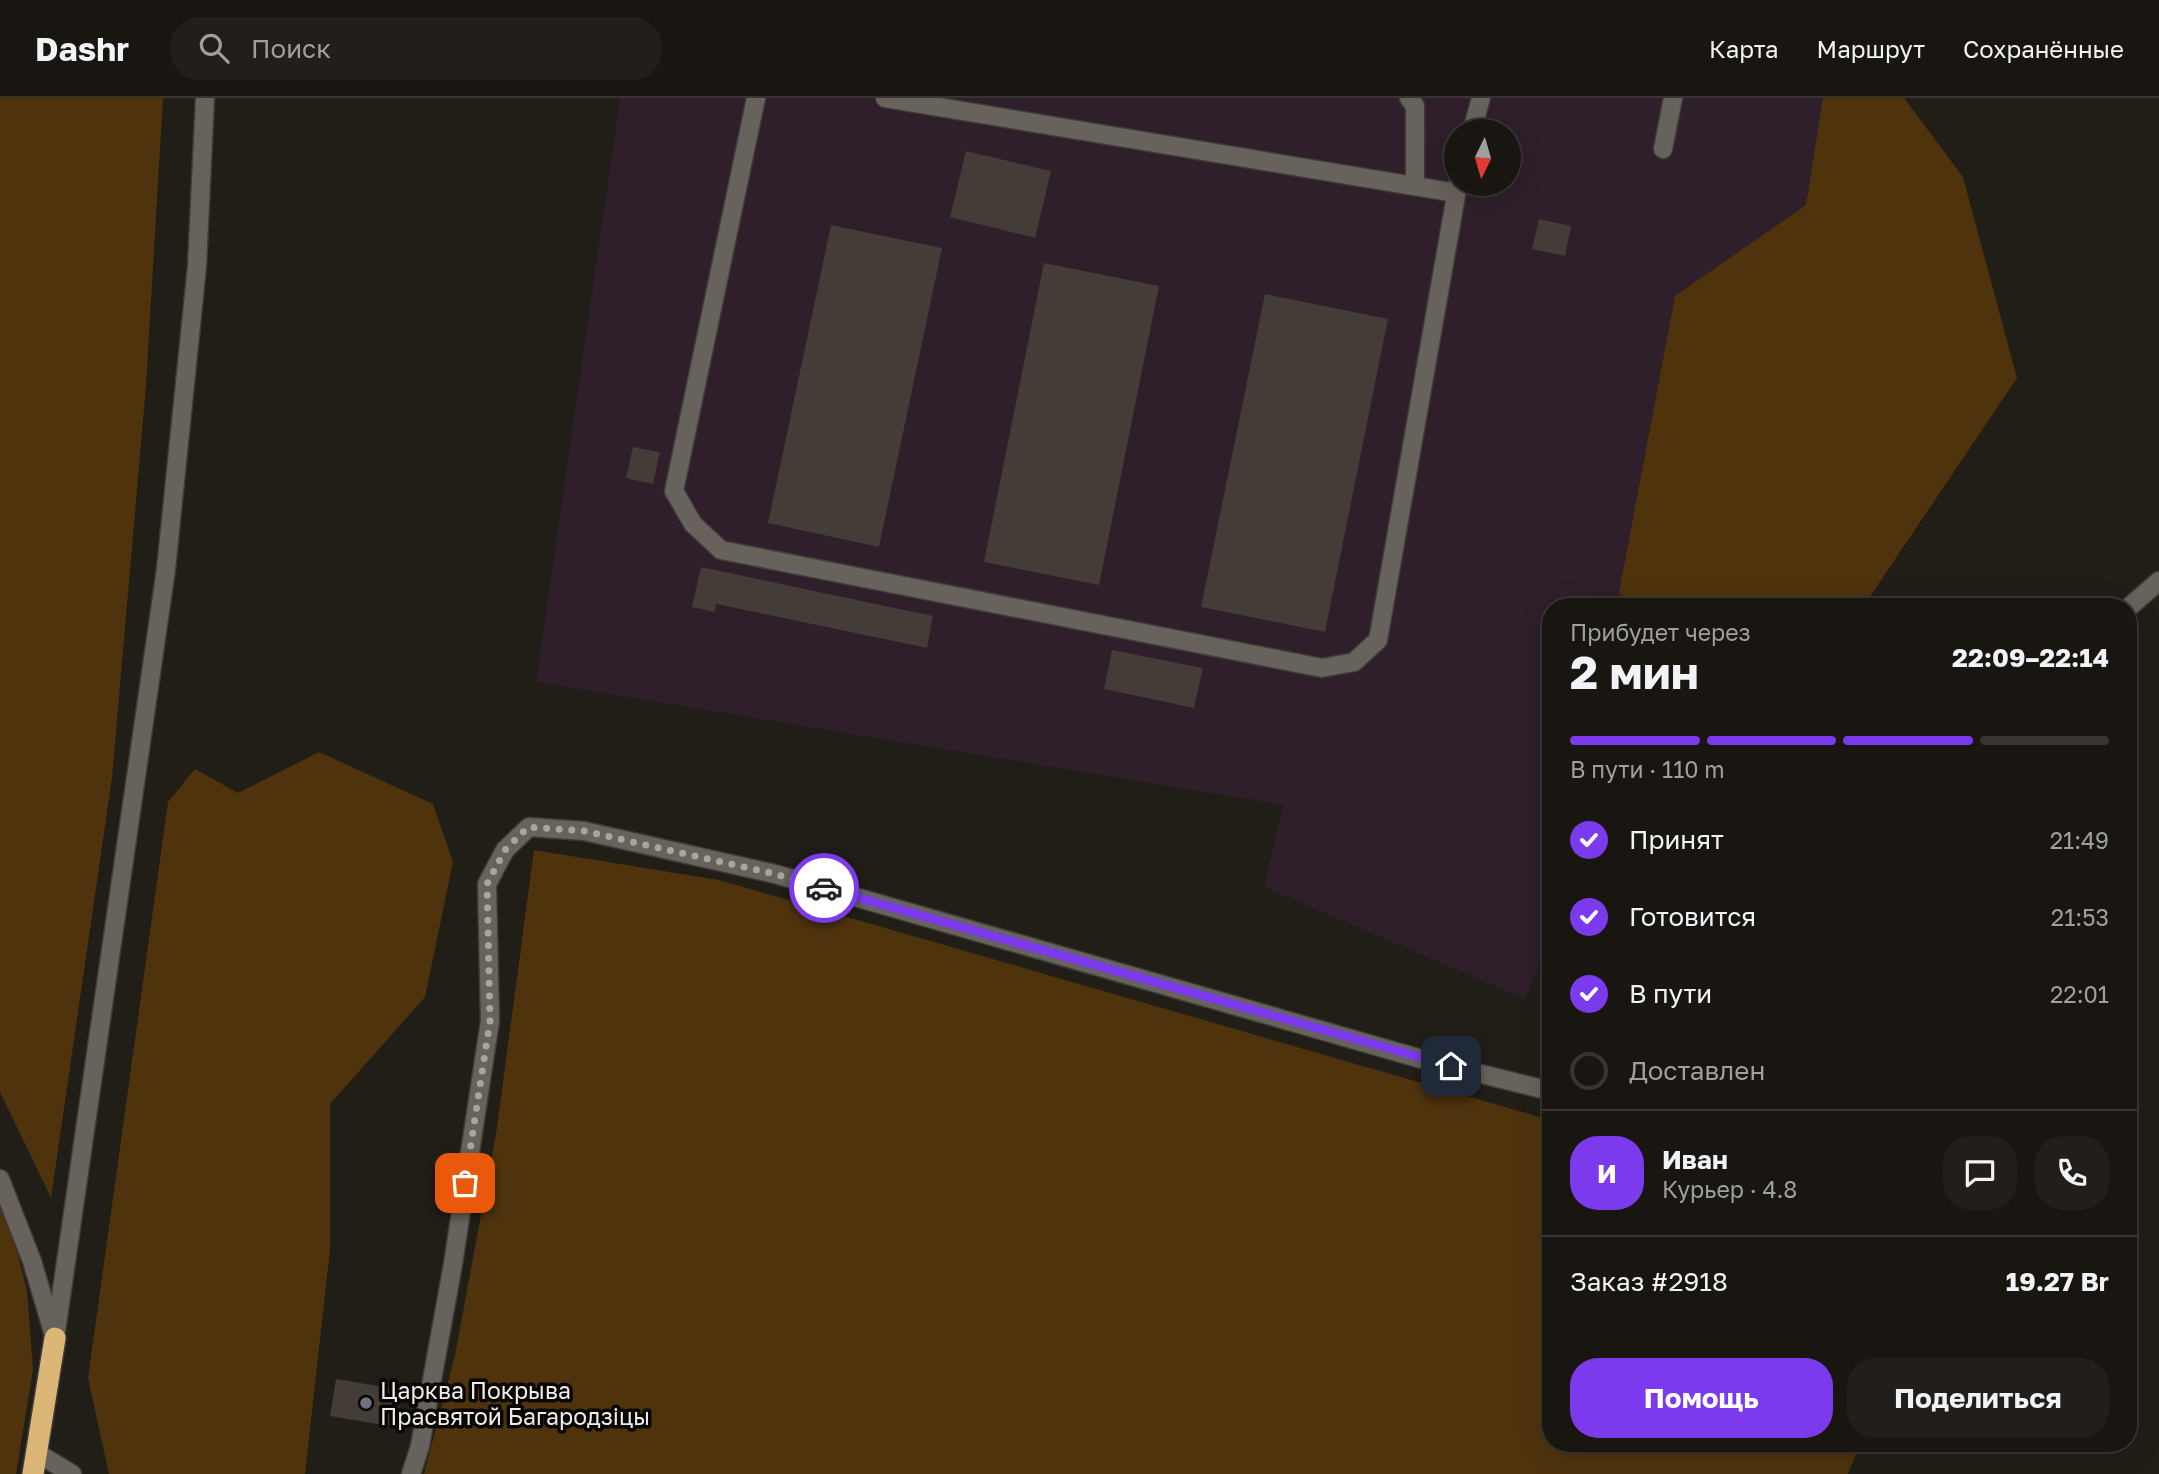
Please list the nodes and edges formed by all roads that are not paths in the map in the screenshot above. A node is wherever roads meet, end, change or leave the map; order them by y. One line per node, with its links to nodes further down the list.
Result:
1 (205, 98): 16 (street)
2 (756, 98): 11 (street)
3 (885, 98): 9 (street)
4 (1409, 98): 9 (street)
5 (1481, 98): 7 (street)
6 (1673, 98): 8 (street)
7 (1475, 119)
8 (1663, 149)
9 (1415, 186): 10 (street)
10 (1444, 187)
11 (1456, 196)
12 (2159, 581): 13 (street)
13 (2137, 600)
14 (1542, 1089): 19 (street)
15 (0, 1179): 16 (street)
16 (55, 1338): 17 (highway)
17 (35, 1464): 18 (street)
18 (72, 1474)
19 (411, 1474)

